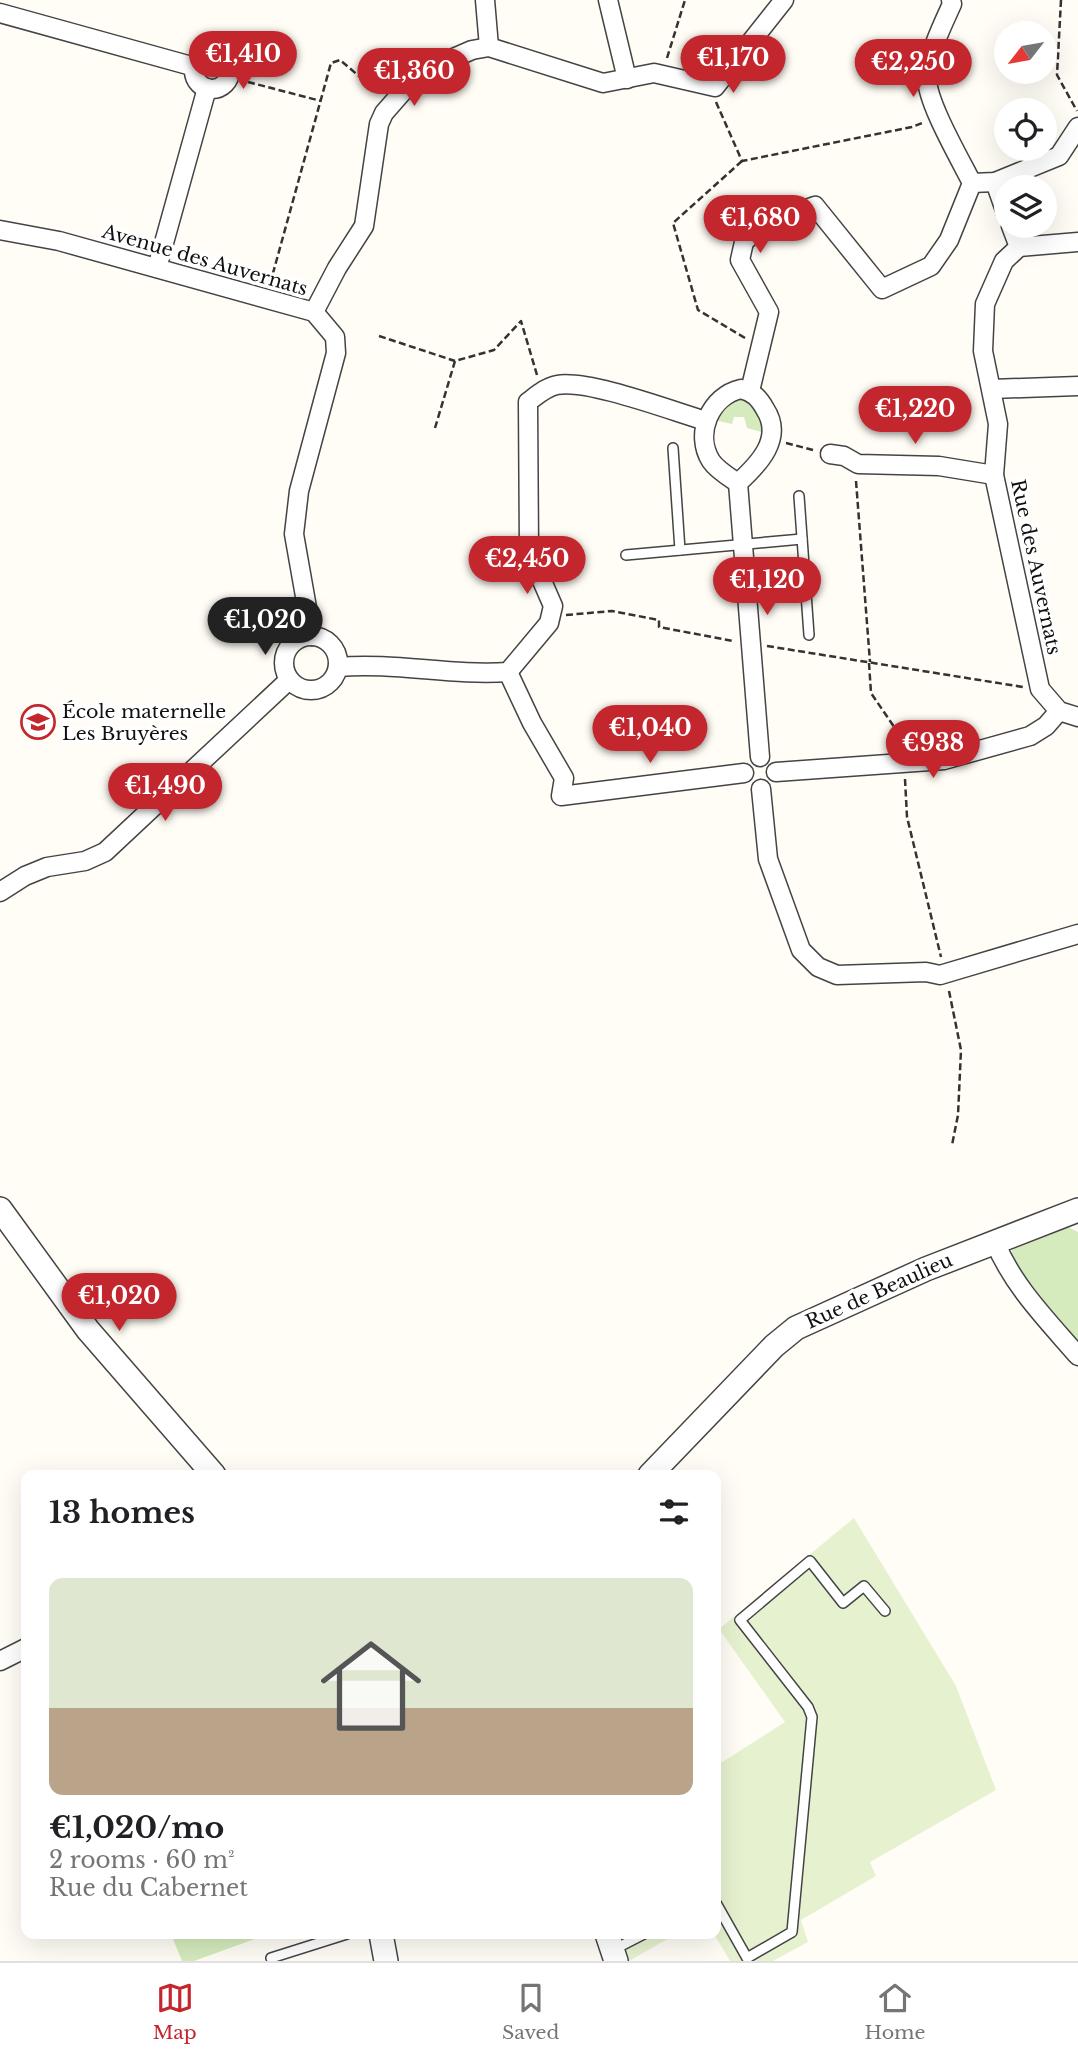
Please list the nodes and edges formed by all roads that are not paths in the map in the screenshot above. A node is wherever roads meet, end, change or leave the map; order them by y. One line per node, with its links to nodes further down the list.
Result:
1 (485, 0): 6 (street)
2 (608, 0): 8 (street)
3 (784, 0): 8 (street)
4 (951, 0): 13 (street)
5 (0, 13): 7 (street)
6 (489, 47): 8 (street); 19 (street)
7 (195, 67): 9 (street); 9 (street)
8 (627, 79)
9 (206, 88): 18 (street)
10 (1078, 127): 11 (street)
11 (1012, 175)
12 (994, 182): 13 (street)
13 (971, 183): 22 (street)
14 (0, 230): 18 (street, Avenue des Auvernats)
15 (1015, 238): 17 (street)
16 (1078, 242): 17 (street)
17 (1018, 247): 21 (street, Rue des Auvernats)
18 (157, 268): 19 (street, Avenue des Auvernats)
19 (314, 312): 34 (street, Avenue des Auvernats)
20 (1078, 386): 21 (street)
21 (992, 389): 26 (street, Rue des Auvernats)
22 (750, 391): 23 (street); 27 (street)
23 (706, 421): 27 (street); 36 (street)
24 (673, 448): 31 (lane)
25 (830, 454): 26 (street)
26 (994, 475): 38 (street, Rue des Auvernats)
27 (738, 483): 30 (street)
28 (799, 496): 29 (lane)
29 (802, 539): 30 (lane); 33 (lane)
30 (744, 544): 31 (lane); 40 (street)
31 (680, 550): 32 (lane)
32 (626, 555)
33 (809, 635)
34 (312, 636): 35 (street); 37 (street)
35 (338, 667): 36 (street); 37 (street)
36 (508, 672): 42 (street)
37 (289, 680): 44 (street)
38 (1059, 711): 39 (street); 41 (street)
39 (1078, 717)
40 (760, 757): 41 (street); 42 (street)
41 (776, 772): 43 (street)
42 (744, 773): 43 (street)
43 (761, 789): 45 (street)
44 (0, 892)
45 (1078, 934)
46 (0, 1209): 50 (street)
47 (1078, 1210): 48 (street, Rue de Beaulieu)
48 (995, 1242): 49 (street); 51 (street, Rue de Beaulieu)
49 (1078, 1356)
50 (210, 1470)
51 (655, 1470)
52 (886, 1611): 55 (lane)
53 (21, 1650): 54 (street)
54 (0, 1661)
55 (721, 1912)
56 (330, 1939): 60 (lane)
57 (382, 1939): 61 (street)
58 (633, 1939): 59 (lane)
59 (612, 1949)
60 (271, 1958)
61 (386, 1961)

